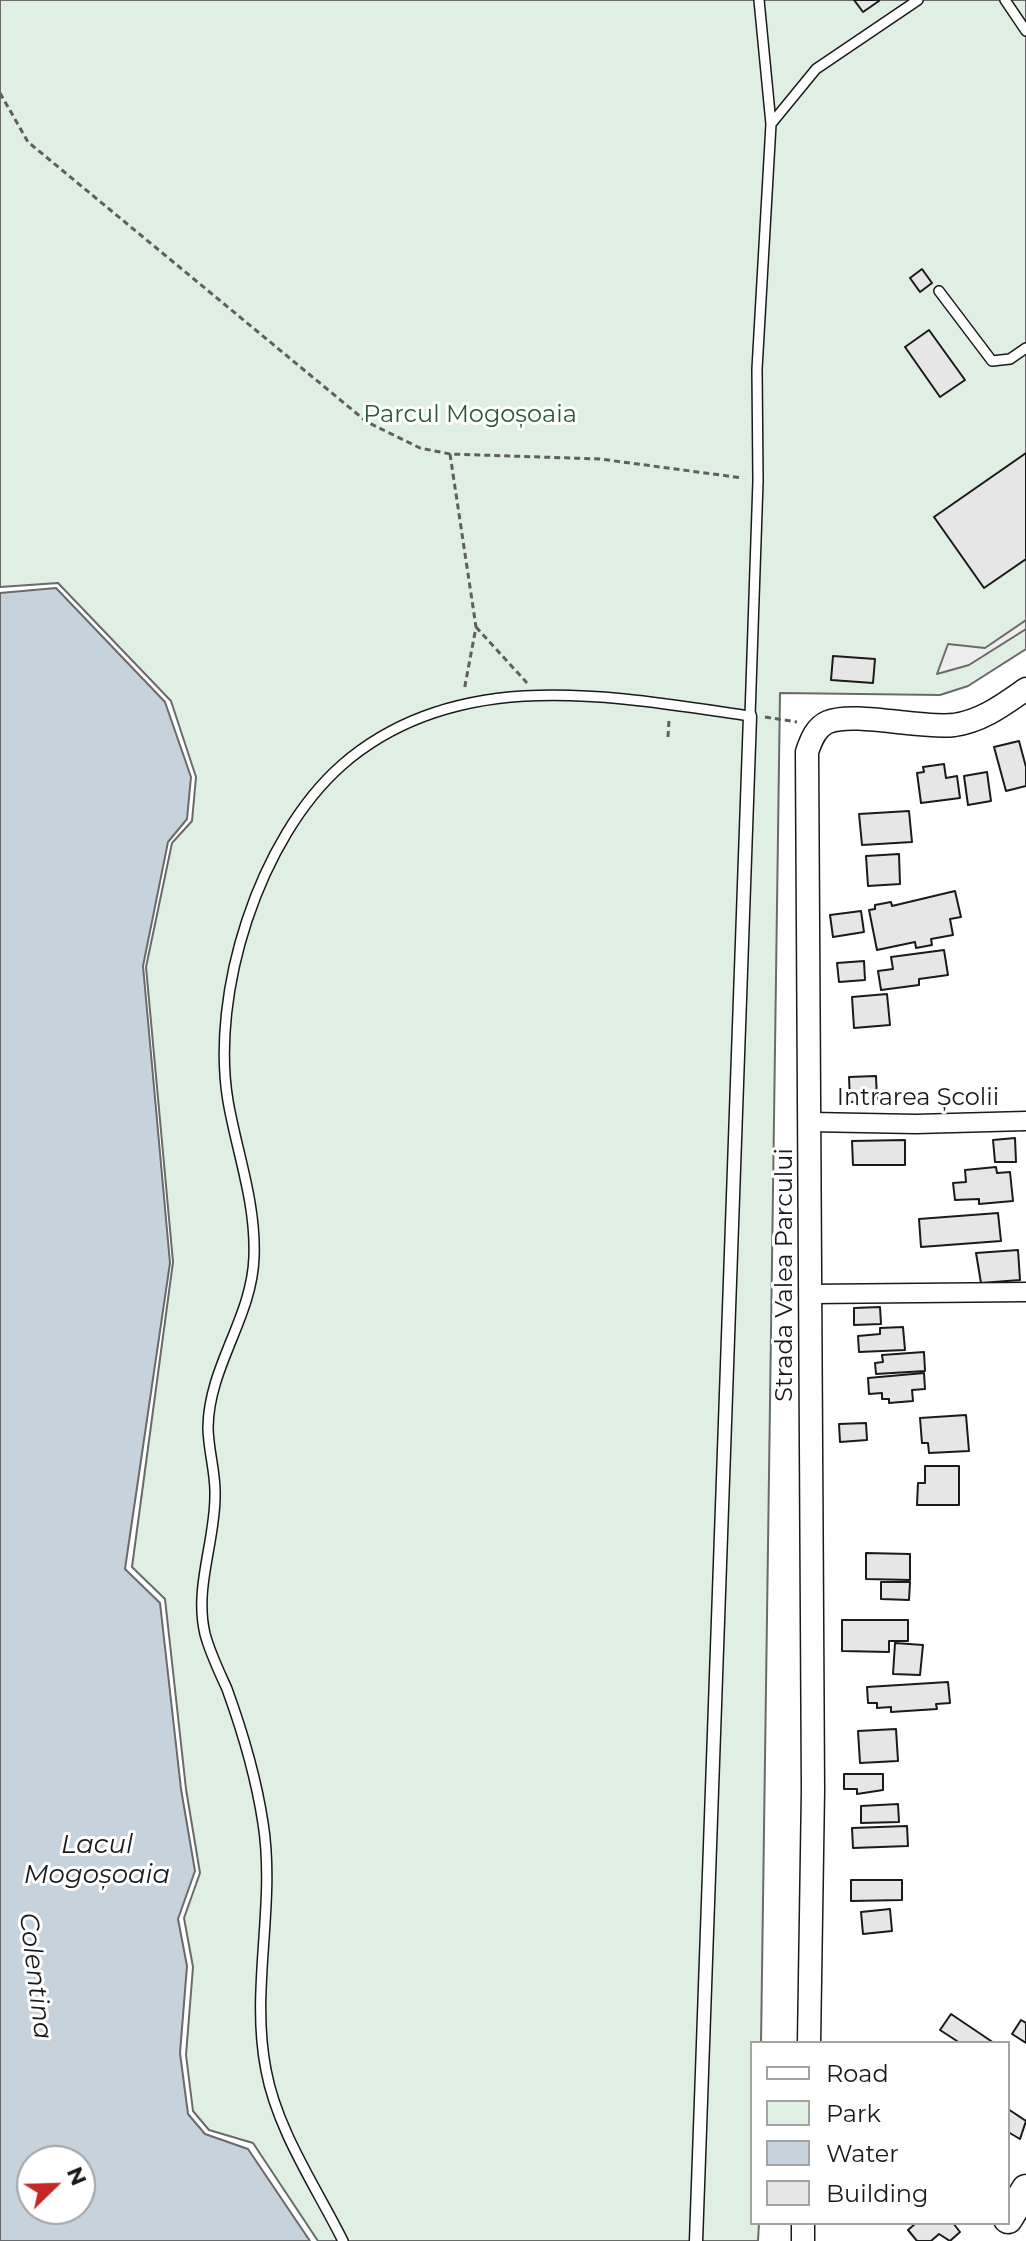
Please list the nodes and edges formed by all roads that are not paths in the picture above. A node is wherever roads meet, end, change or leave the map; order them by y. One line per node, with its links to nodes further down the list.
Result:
1 (759, 0): 5 (lane)
2 (918, 0): 5 (lane)
3 (1005, 0): 4 (lane)
4 (1026, 31)
5 (771, 124): 9 (lane)
6 (939, 291): 7 (lane)
7 (1026, 348)
8 (1026, 689): 11 (street, Strada Valea Parcului)
9 (750, 716): 17 (lane); 18 (street)
10 (1026, 1121): 11 (street, Intrarea Școlii)
11 (810, 1122): 13 (street, Strada Valea Parcului)
12 (1026, 1292): 13 (street)
13 (811, 1294): 14 (street, Strada Valea Parcului)
14 (809, 2041)
15 (1026, 2189): 16 (main road)
16 (1010, 2216)
17 (343, 2241)
18 (696, 2241)

